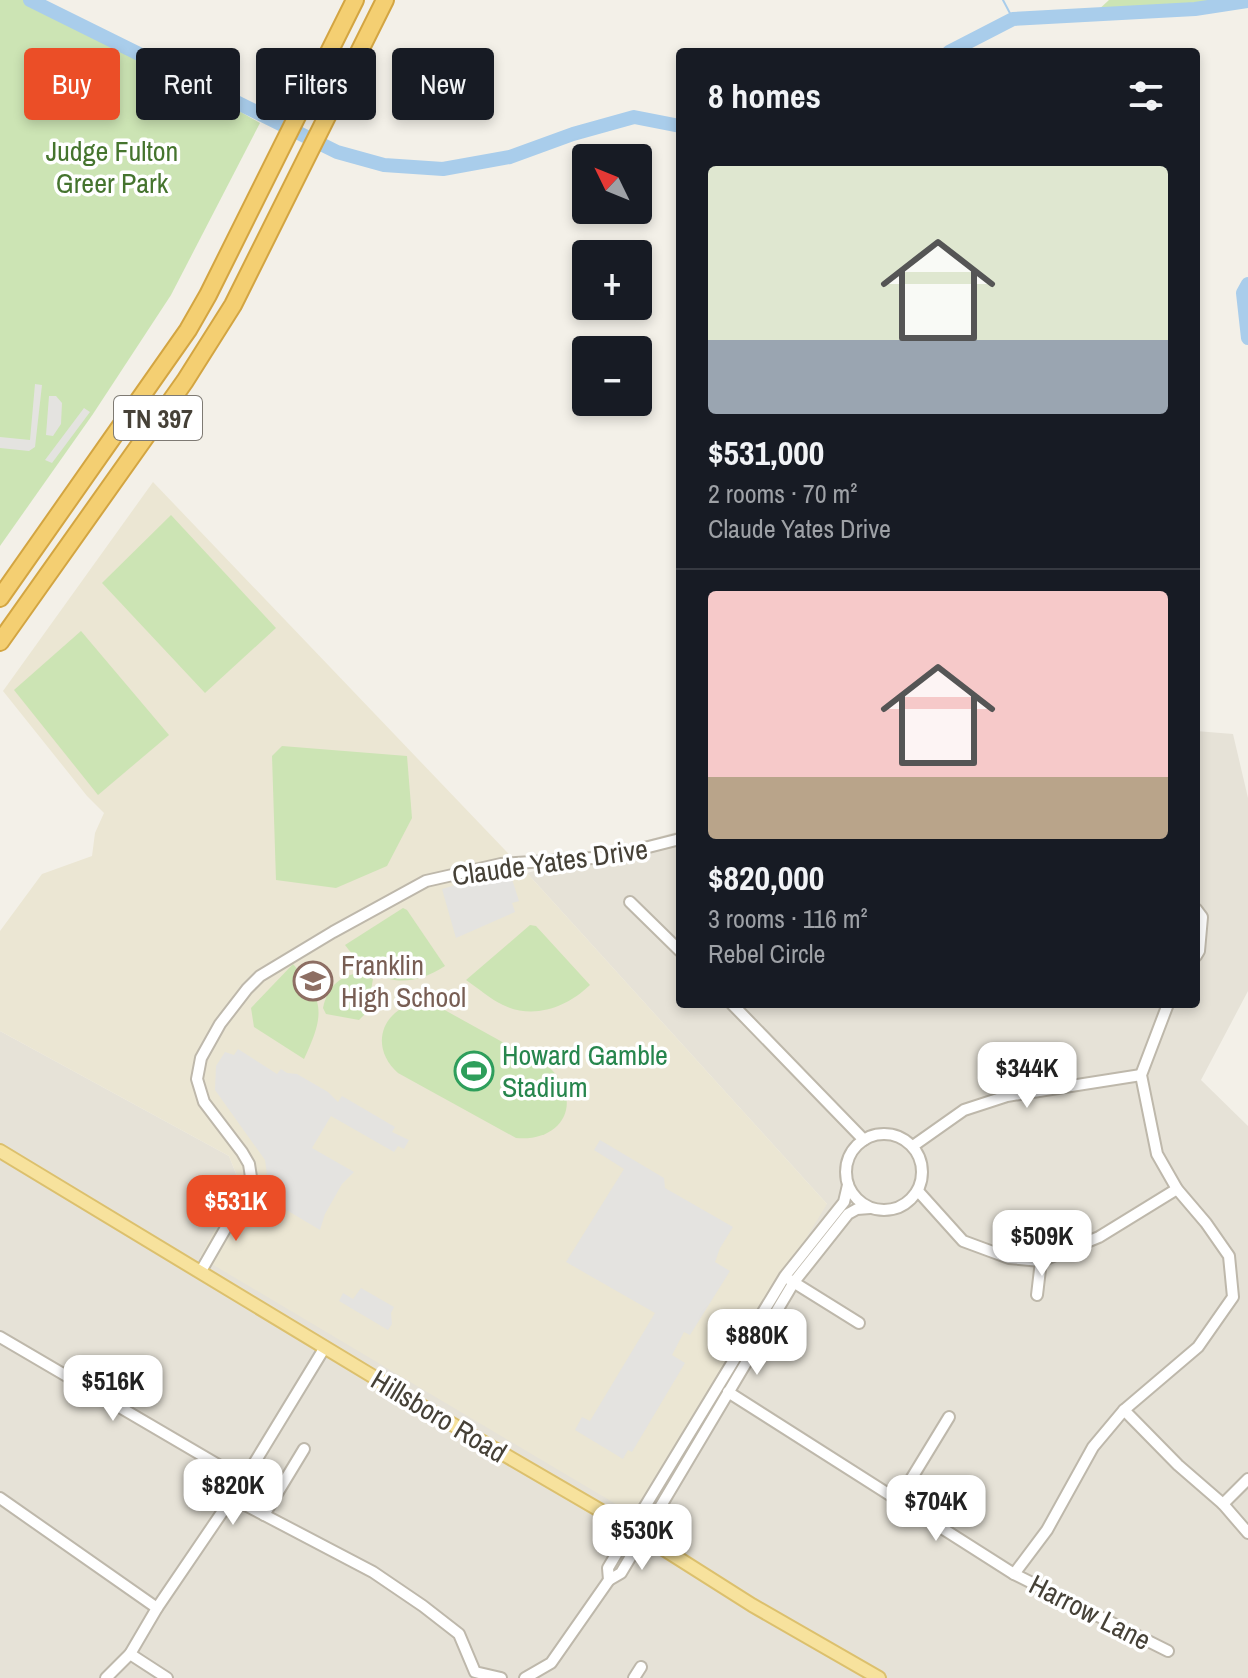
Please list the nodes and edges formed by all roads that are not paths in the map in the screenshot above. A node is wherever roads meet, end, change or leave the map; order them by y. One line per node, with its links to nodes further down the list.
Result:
1 (355, 0): 3 (highway, TN 397)
2 (385, 0): 4 (highway, TN 397)
3 (0, 598)
4 (0, 642)
5 (676, 840): 21 (street, Claude Yates Drive)
6 (630, 902): 9 (street)
7 (1200, 914): 8 (street)
8 (1200, 940)
9 (676, 947)
10 (736, 1008): 13 (street)
11 (1166, 1008): 12 (street)
12 (1141, 1075): 14 (street); 17 (street)
13 (864, 1140): 14 (street); 16 (street)
14 (913, 1146): 18 (street)
15 (0, 1151): 21 (main road, Hillsboro Road)
16 (848, 1185): 19 (street); 22 (street)
17 (1177, 1189): 20 (street); 28 (street)
18 (918, 1191): 19 (street); 20 (street)
19 (870, 1208): 22 (street)
20 (1041, 1261): 23 (street)
21 (201, 1271): 26 (main road, Hillsboro Road)
22 (790, 1279): 24 (street); 27 (street); 33 (street)
23 (1037, 1295)
24 (859, 1323)
25 (0, 1337): 32 (street)
26 (325, 1347): 32 (street); 40 (main road, Hillsboro Road)
27 (728, 1392): 34 (street); 37 (street, Harrow Lane)
28 (1124, 1410): 38 (street); 42 (street)
29 (949, 1417): 37 (street)
30 (304, 1449): 39 (street)
31 (1248, 1479): 38 (street)
32 (244, 1480): 36 (street)
33 (657, 1487): 34 (street); 40 (street)
34 (668, 1492): 40 (street)
35 (0, 1498): 43 (street)
36 (232, 1498): 39 (street); 43 (street)
37 (899, 1499): 42 (street, Harrow Lane)
38 (1223, 1504): 41 (street)
39 (264, 1515): 49 (street)
40 (637, 1532): 50 (street); 52 (main road, Hillsboro Road)
41 (1248, 1533)
42 (1014, 1574): 44 (street, Harrow Lane)
43 (157, 1608): 45 (street)
44 (1168, 1651)
45 (130, 1654): 47 (street); 48 (street)
46 (641, 1667): 51 (street)
47 (106, 1678)
48 (167, 1678)
49 (501, 1678)
50 (528, 1678)
51 (634, 1678)
52 (879, 1678)

